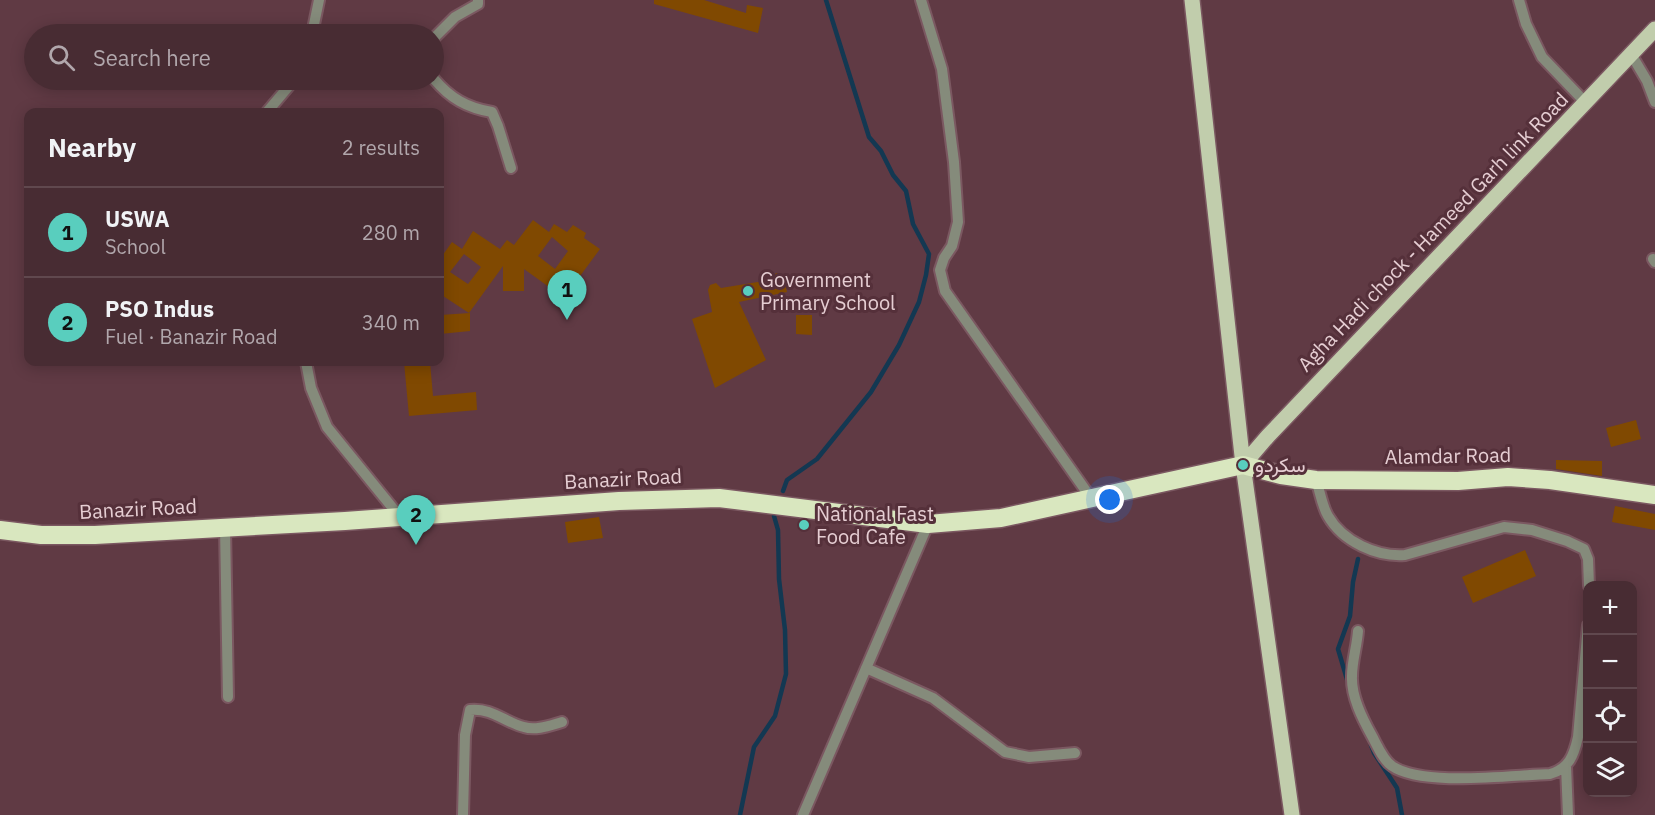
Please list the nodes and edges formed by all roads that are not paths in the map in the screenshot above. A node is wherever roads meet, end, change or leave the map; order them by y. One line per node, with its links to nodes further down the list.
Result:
1 (319, 0): 6 (street)
2 (478, 0): 7 (street)
3 (921, 0): 20 (street)
4 (1192, 0): 17 (main road)
5 (1519, 0): 12 (street)
6 (314, 24)
7 (444, 28)
8 (1655, 28): 9 (main road, Agha Hadi chock - Hameed Garh link Road)
9 (1631, 54): 12 (main road, Agha Hadi chock - Hameed Garh link Road); 13 (street)
10 (286, 90): 14 (street)
11 (443, 90): 15 (street)
12 (1585, 102): 17 (main road, Agha Hadi chock - Hameed Garh link Road)
13 (1655, 102)
14 (270, 108)
15 (511, 168)
16 (307, 366): 21 (street)
17 (1243, 465): 18 (highway, Alamdar Road); 20 (highway, Banazir Road); 35 (main road)
18 (1316, 480): 19 (highway, Alamdar Road); 25 (street)
19 (1655, 495)
20 (1091, 498): 22 (highway, Banazir Road)
21 (400, 517): 22 (highway, Banazir Road); 23 (highway, Banazir Road)
22 (928, 524): 28 (street)
23 (225, 527): 24 (highway, Banazir Road); 29 (street)
24 (0, 530)
25 (1589, 581)
26 (1358, 631): 32 (street)
27 (1586, 635): 32 (street)
28 (866, 668): 31 (street); 34 (street)
29 (228, 697)
30 (562, 722): 33 (street)
31 (1075, 753)
32 (1566, 766): 36 (street)
33 (463, 815)
34 (803, 815)
35 (1292, 815)
36 (1568, 815)

